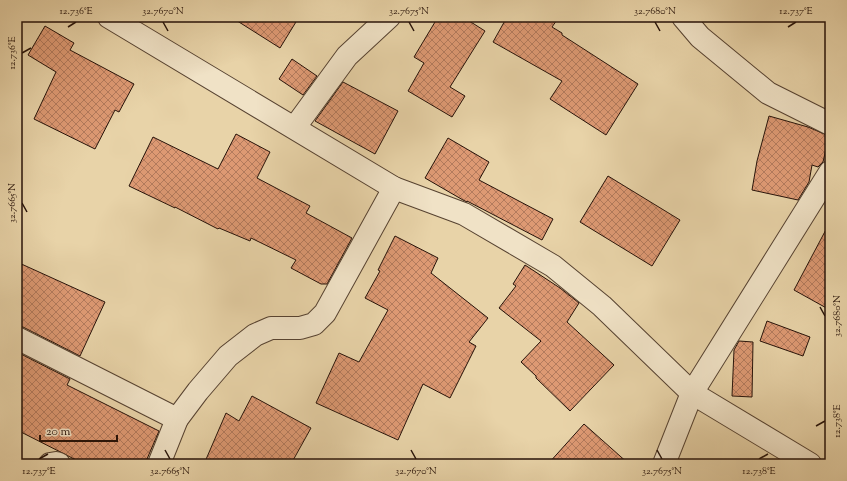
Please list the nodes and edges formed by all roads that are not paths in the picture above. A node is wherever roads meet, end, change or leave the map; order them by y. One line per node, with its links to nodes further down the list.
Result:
1 (109, 17): 5 (street)
2 (389, 17): 5 (street)
3 (683, 17): 4 (street)
4 (830, 124)
5 (295, 128): 7 (street)
6 (830, 172): 9 (street)
7 (394, 188): 9 (street); 10 (street)
8 (17, 338): 10 (street)
9 (692, 394): 14 (street); 15 (street)
10 (177, 419): 13 (street)
11 (50, 464): 12 (street)
12 (59, 464)
13 (159, 464)
14 (664, 464)
15 (810, 464)

